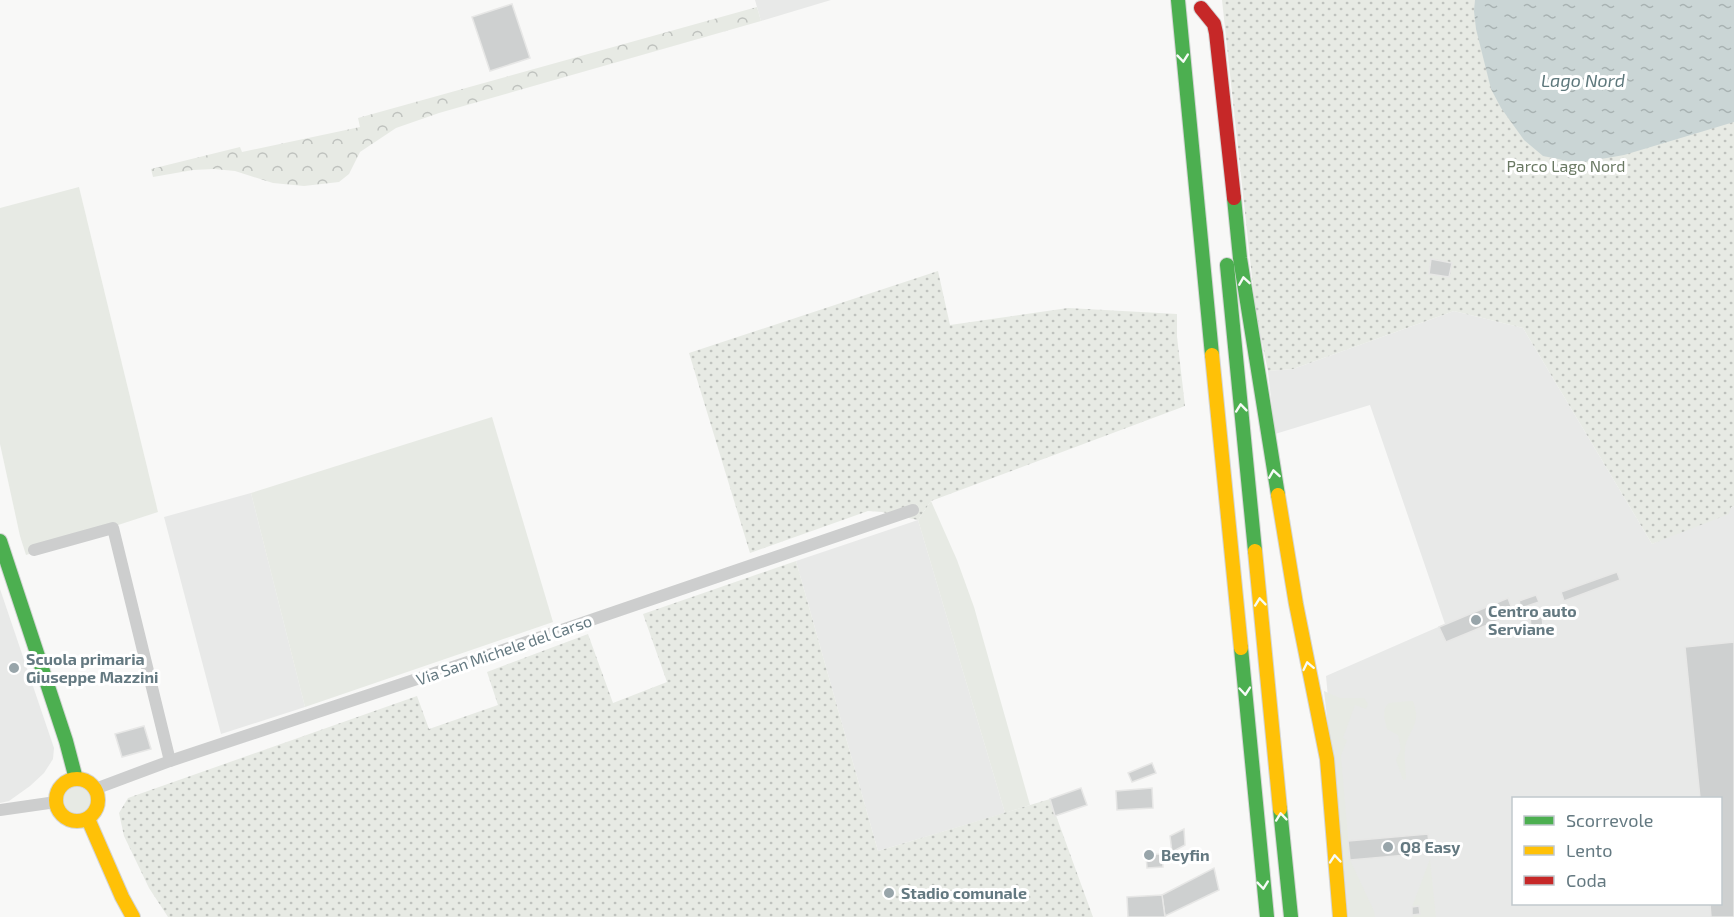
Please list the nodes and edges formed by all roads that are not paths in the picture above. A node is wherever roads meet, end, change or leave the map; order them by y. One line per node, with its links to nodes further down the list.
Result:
1 (1178, 0): 15 (main road, one-way to 15)
2 (1201, 4): 3 (main road); 17 (main road, one-way to 2)
3 (1218, 174)
4 (1226, 256): 16 (main road, one-way to 4)
5 (913, 510): 8 (street, Via San Michele del Carso)
6 (0, 541): 9 (main road)
7 (34, 550): 8 (street)
8 (170, 761): 10 (street, Via San Michele del Carso)
9 (76, 779): 10 (main road); 11 (main road)
10 (95, 789): 13 (main road)
11 (56, 802): 12 (street); 13 (main road)
12 (0, 810)
13 (88, 819): 14 (main road)
14 (133, 917)
15 (1267, 917)
16 (1291, 917)
17 (1340, 917)

